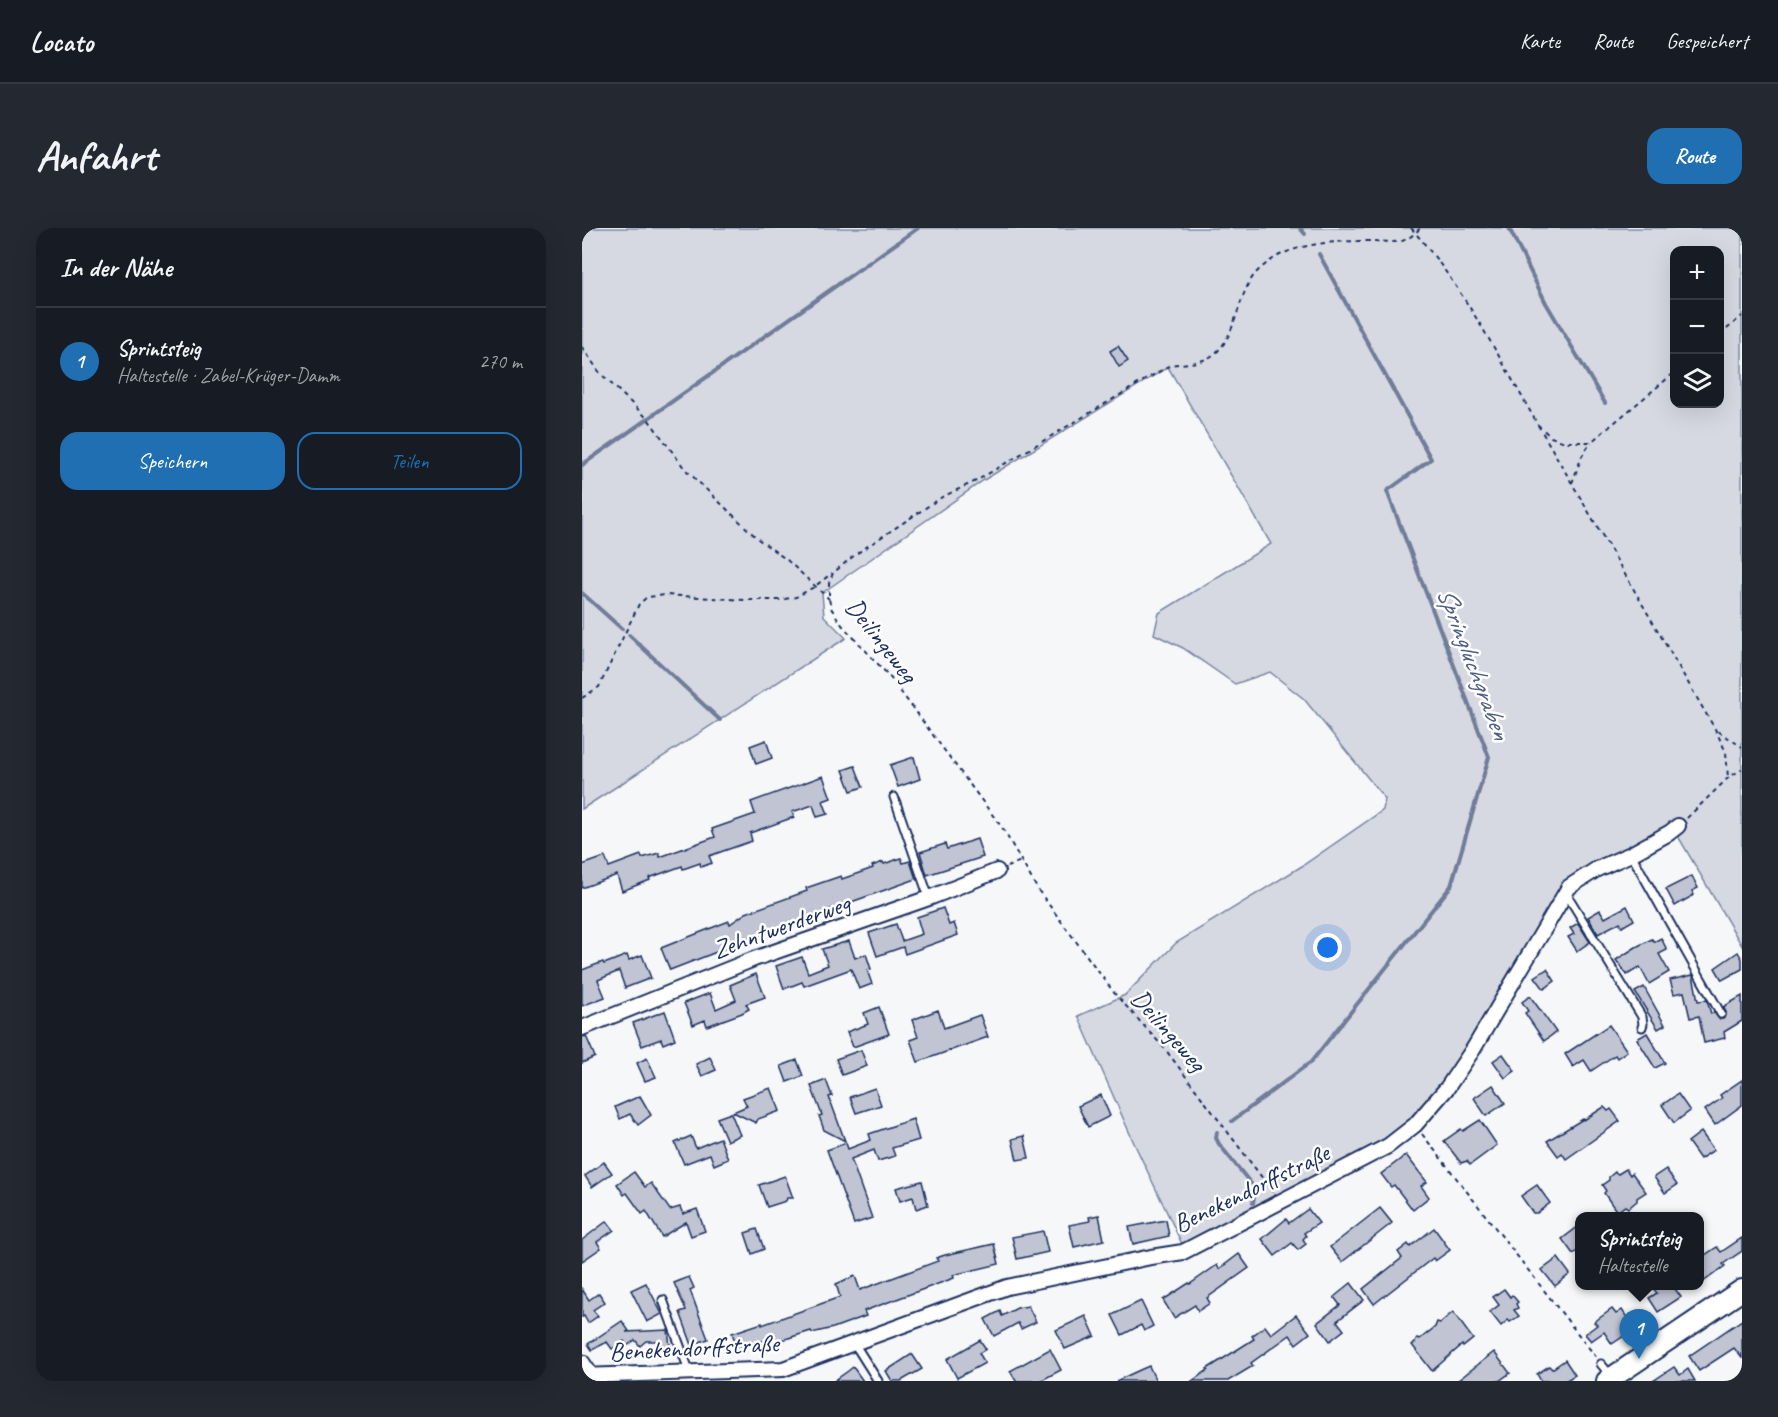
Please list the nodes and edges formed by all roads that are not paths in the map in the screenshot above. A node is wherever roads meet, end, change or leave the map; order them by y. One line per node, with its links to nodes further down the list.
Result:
1 (894, 797): 6 (lane)
2 (1678, 826): 3 (street, Benekendorffstraße)
3 (1631, 854): 5 (street, Benekendorffstraße); 7 (lane)
4 (997, 871): 6 (street, Zehntwerderweg)
5 (1566, 892): 8 (lane); 12 (street, Benekendorffstraße)
6 (929, 898): 9 (street, Zehntwerderweg)
7 (1721, 1014)
8 (1642, 1027)
9 (582, 1028)
10 (1742, 1290): 15 (street)
11 (663, 1300): 14 (lane)
12 (854, 1343): 14 (street, Benekendorffstraße); 17 (lane)
13 (582, 1362): 16 (street)
14 (690, 1372): 16 (street, Benekendorffstraße)
15 (1607, 1374)
16 (590, 1378)
17 (878, 1381)

